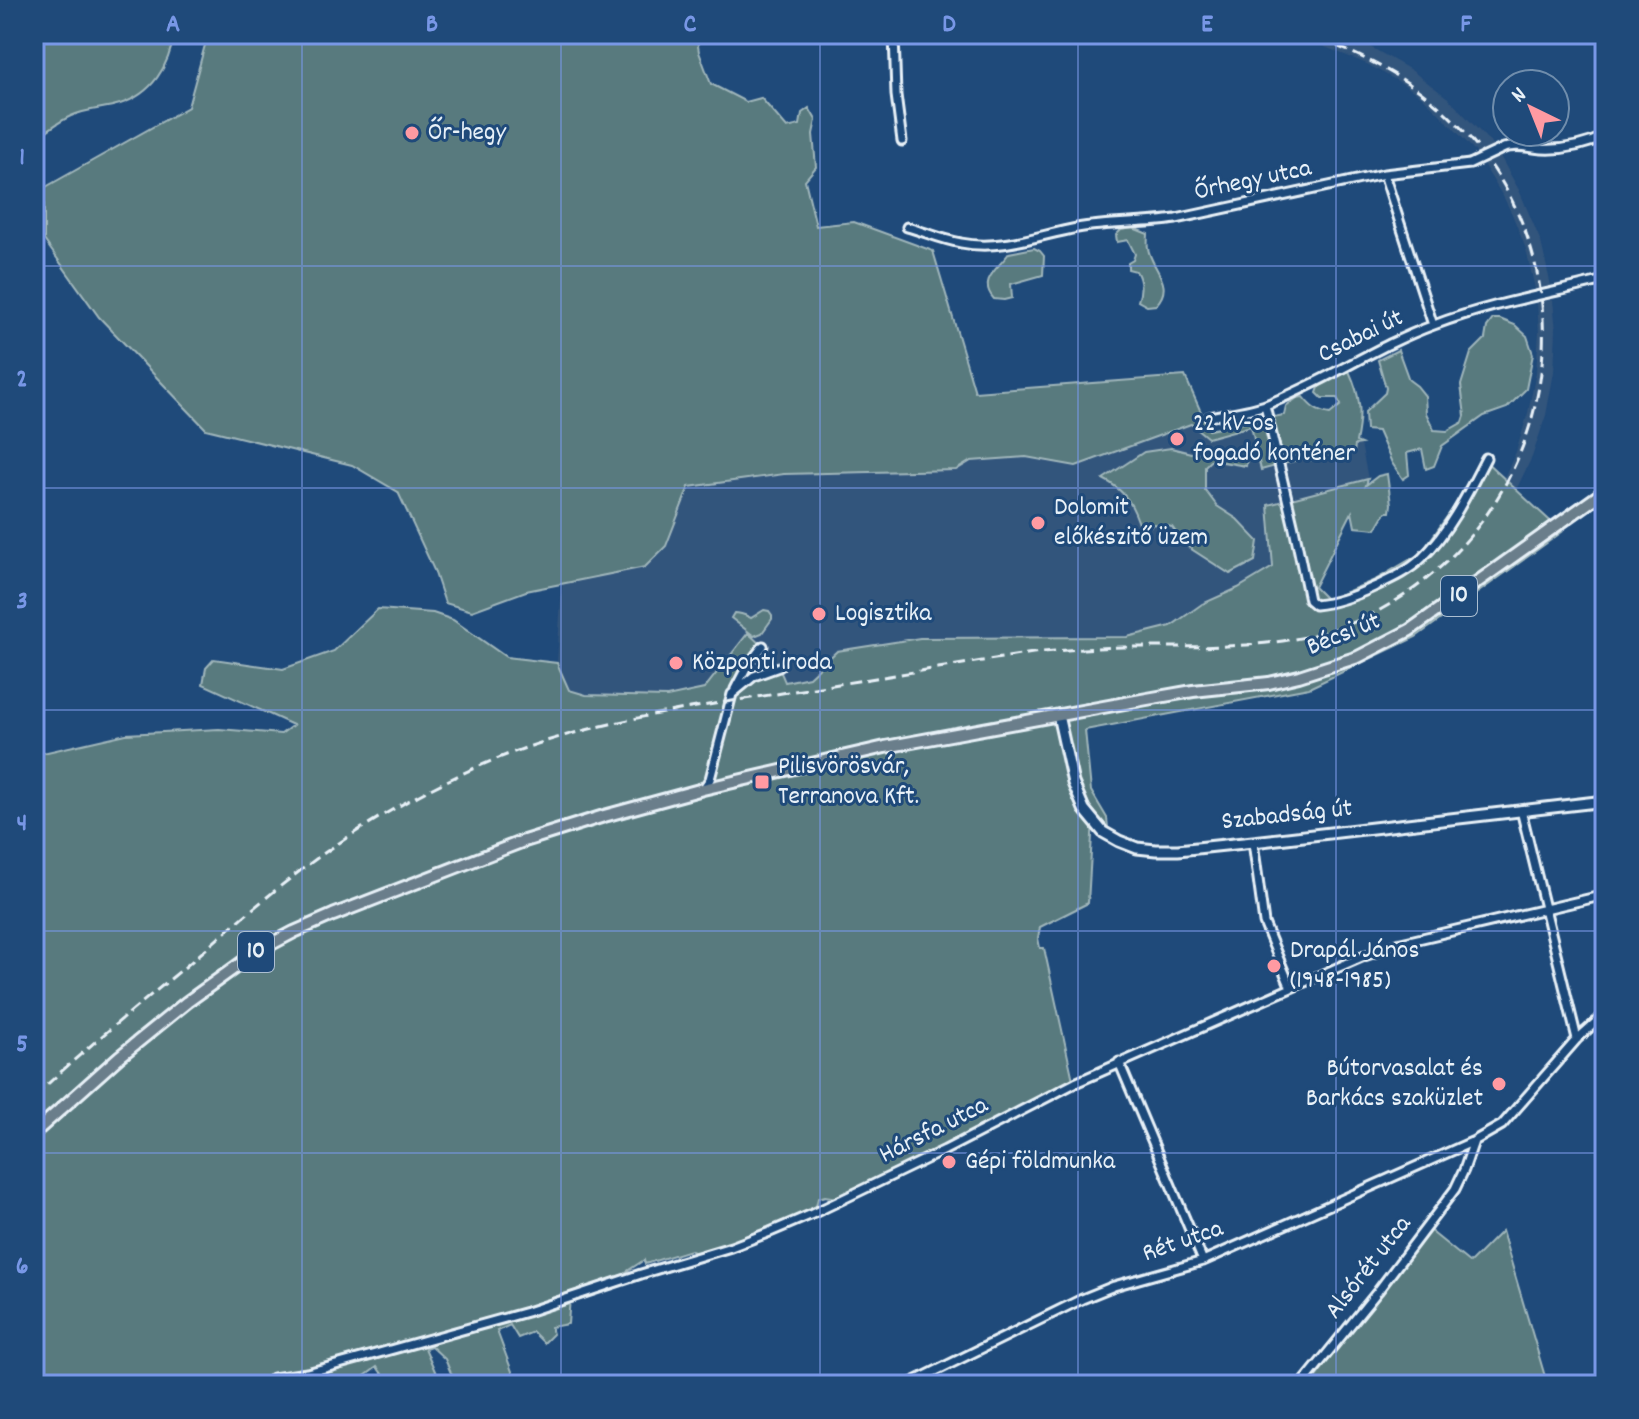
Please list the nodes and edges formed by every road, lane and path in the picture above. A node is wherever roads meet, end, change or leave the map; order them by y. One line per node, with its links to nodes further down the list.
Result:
1 (894, 34): 3 (street)
2 (1605, 136): 4 (street, Őrhegy utca, bridge)
3 (902, 141)
4 (1384, 174): 5 (street, Őrhegy utca); 7 (street)
5 (907, 227)
6 (1605, 280): 7 (street, Csabai út)
7 (1433, 325): 8 (street, Csabai út)
8 (1265, 405): 9 (street, Csabai út); 10 (street)
9 (1209, 417)
10 (1486, 458)
11 (1605, 491): 15 (main road, Bécsi út / 10)
12 (763, 646): 14 (street)
13 (779, 667): 14 (street)
14 (732, 694): 16 (street)
15 (1058, 715): 17 (main road, 10); 21 (main road, Szabadság út)
16 (714, 765): 17 (street); 18 (street)
17 (729, 783): 18 (main road, 10)
18 (703, 789): 28 (main road, 10)
19 (1605, 801): 20 (main road, Szabadság út)
20 (1521, 810): 21 (main road, Szabadság út); 23 (street)
21 (1253, 842): 24 (street)
22 (1605, 895): 23 (street, Hársfa utca)
23 (1545, 909): 24 (street, Hársfa utca); 26 (street)
24 (1291, 988): 27 (street, Hársfa utca)
25 (1605, 1014): 26 (street, Rét utca)
26 (1577, 1039): 29 (street, Rét utca)
27 (1119, 1062): 30 (street); 31 (street, Hársfa utca)
28 (34, 1133)
29 (1474, 1141): 30 (street, Rét utca); 33 (street, Alsórét utca)
30 (1203, 1261): 32 (street, Rét utca)
31 (273, 1378)
32 (907, 1385)
33 (1300, 1385)

